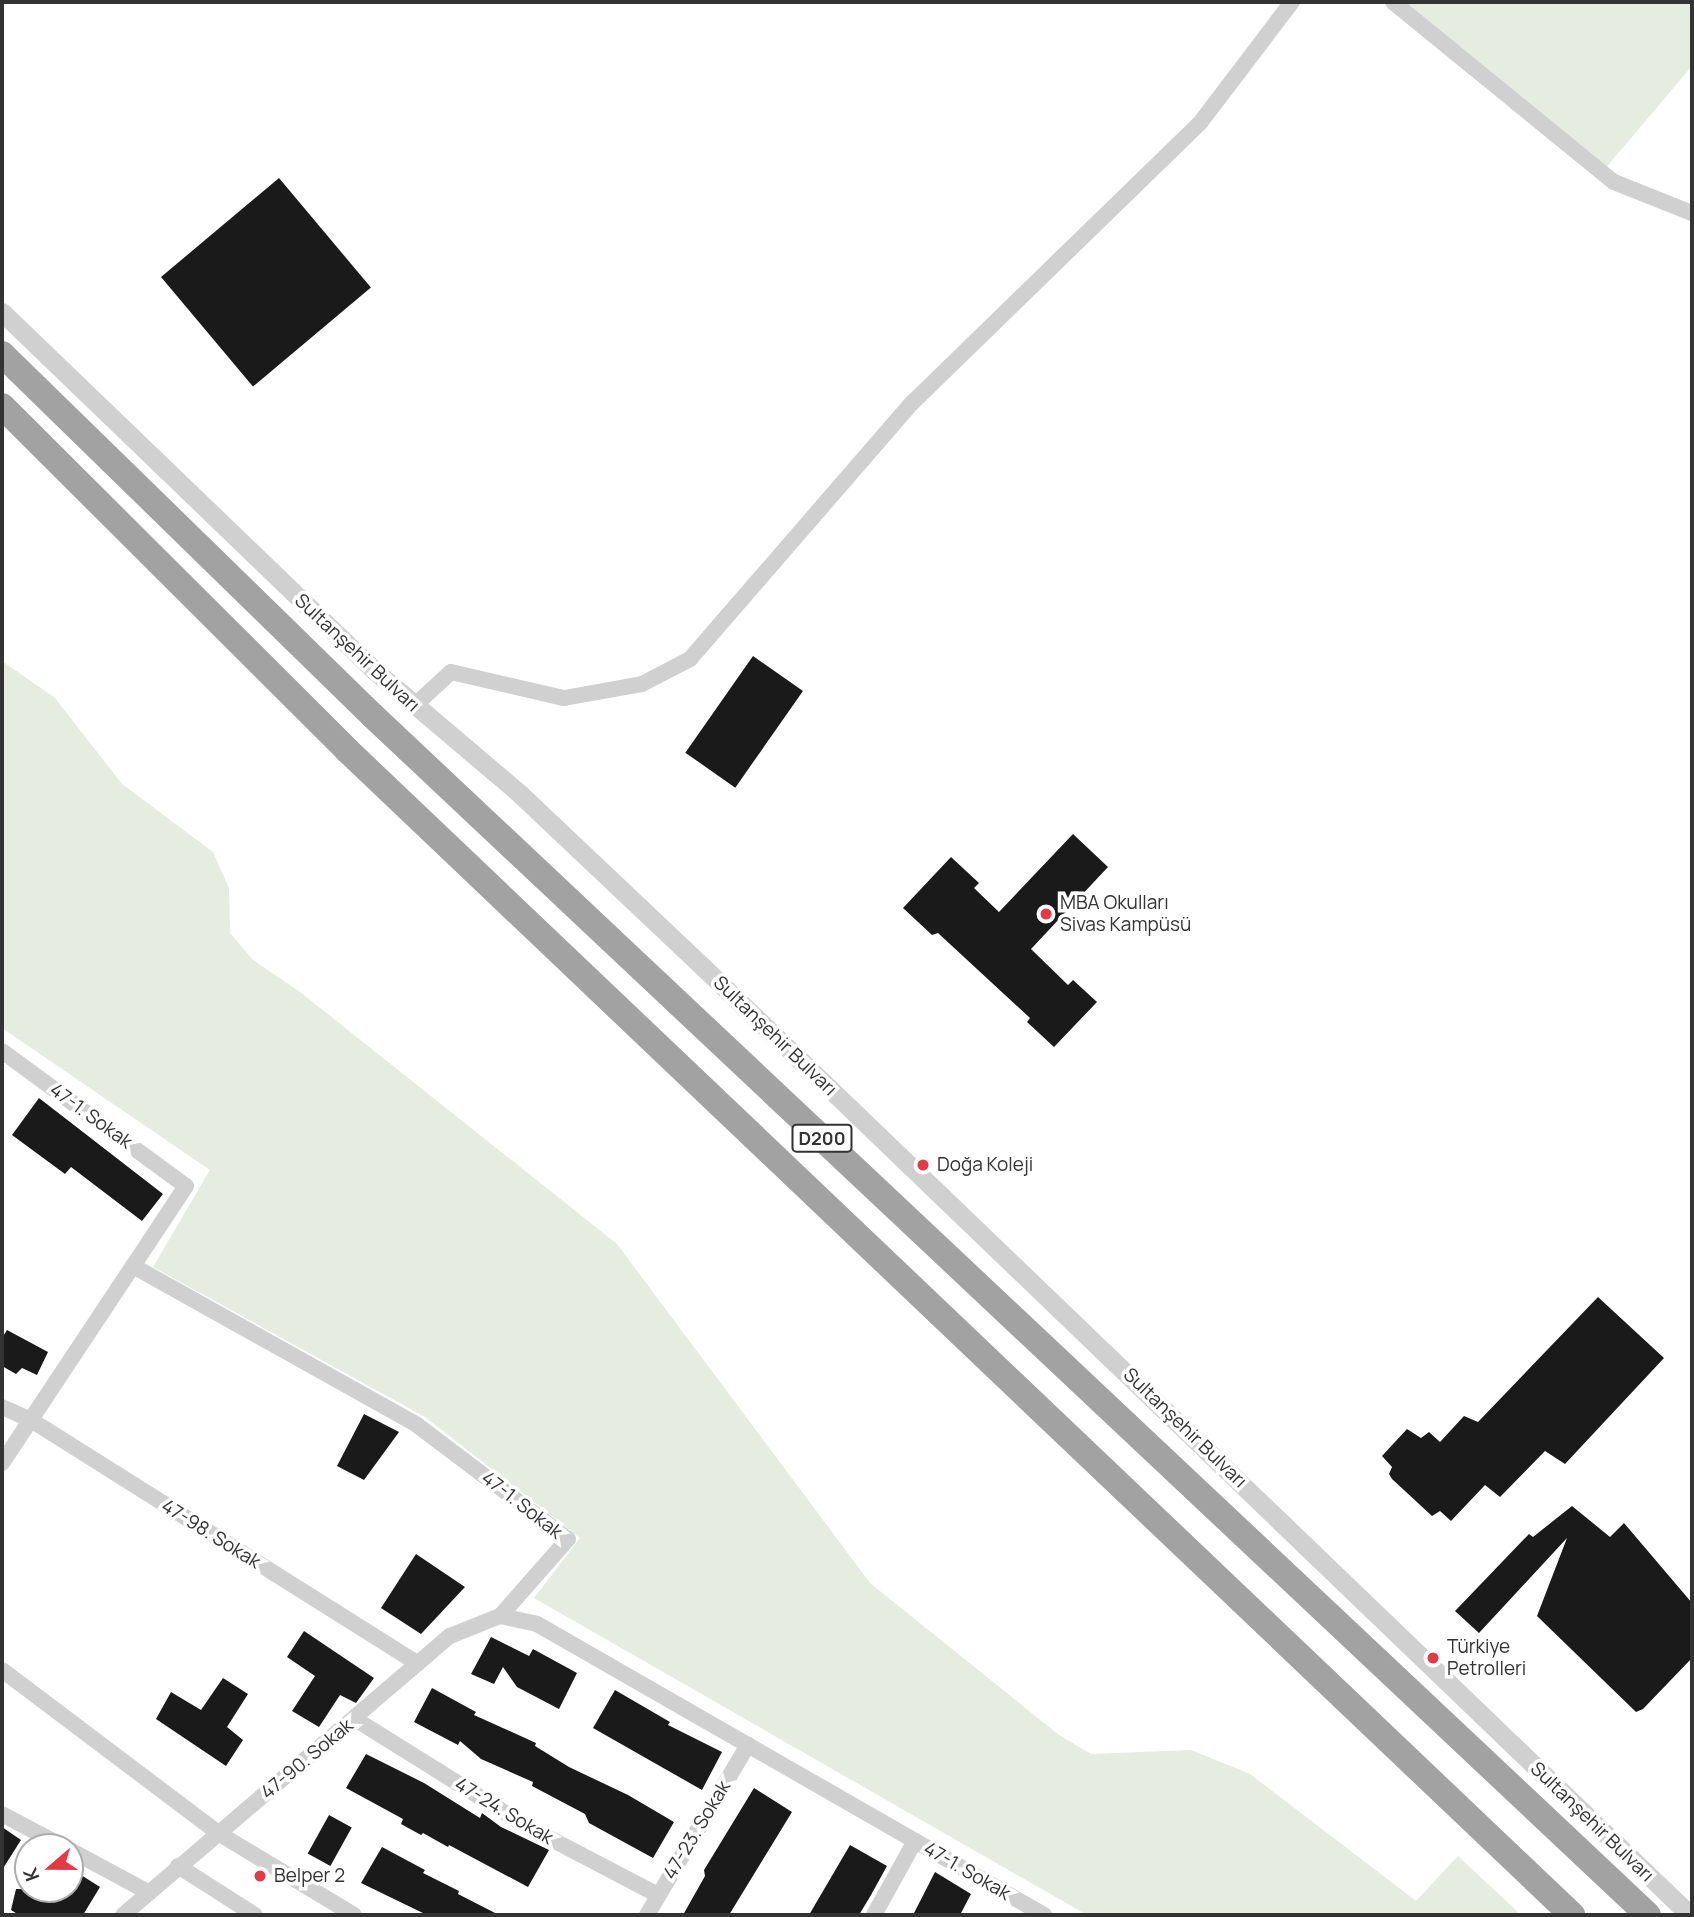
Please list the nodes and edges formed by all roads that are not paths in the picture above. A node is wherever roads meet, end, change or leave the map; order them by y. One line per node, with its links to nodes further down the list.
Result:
1 (1292, 2): 7 (street)
2 (1393, 2): 3 (street)
3 (1692, 213)
4 (2, 312): 7 (street, Sultanşehir Bulvarı)
5 (2, 354): 34 (highway, Sultanşehir Bulvarı / D200)
6 (2, 406): 33 (highway, D200)
7 (414, 706): 35 (street, Sultanşehir Bulvarı)
8 (6, 1055): 9 (street); 10 (street, 47-1. Sokak)
9 (2, 1074)
10 (133, 1266): 12 (street); 14 (street, 47-1. Sokak)
11 (2, 1407): 12 (street, 47-98. Sokak)
12 (31, 1420): 13 (street); 15 (street, 47-98. Sokak)
13 (2, 1463)
14 (500, 1616): 15 (street, 47-90. Sokak); 18 (street, 47-1. Sokak)
15 (418, 1664): 17 (street, 47-90. Sokak)
16 (2, 1670): 21 (street)
17 (355, 1719): 21 (street, 47-90. Sokak); 26 (street, 47-24. Sokak)
18 (748, 1745): 22 (street, 47-1. Sokak); 26 (street, 47-23. Sokak)
19 (2, 1814): 20 (street)
20 (38, 1833)
21 (218, 1833): 24 (street, 47-90. Sokak); 29 (street)
22 (915, 1841): 31 (street); 32 (street, 47-1. Sokak)
23 (84, 1858): 25 (street)
24 (178, 1866): 25 (street, 47-90. Sokak); 28 (street)
25 (148, 1892): 27 (street, 47-90. Sokak)
26 (659, 1895): 30 (street, 47-23. Sokak)
27 (122, 1915)
28 (255, 1915)
29 (354, 1915)
30 (646, 1915)
31 (874, 1915)
32 (1044, 1915)
33 (1572, 1915)
34 (1648, 1915)
35 (1690, 1915)

